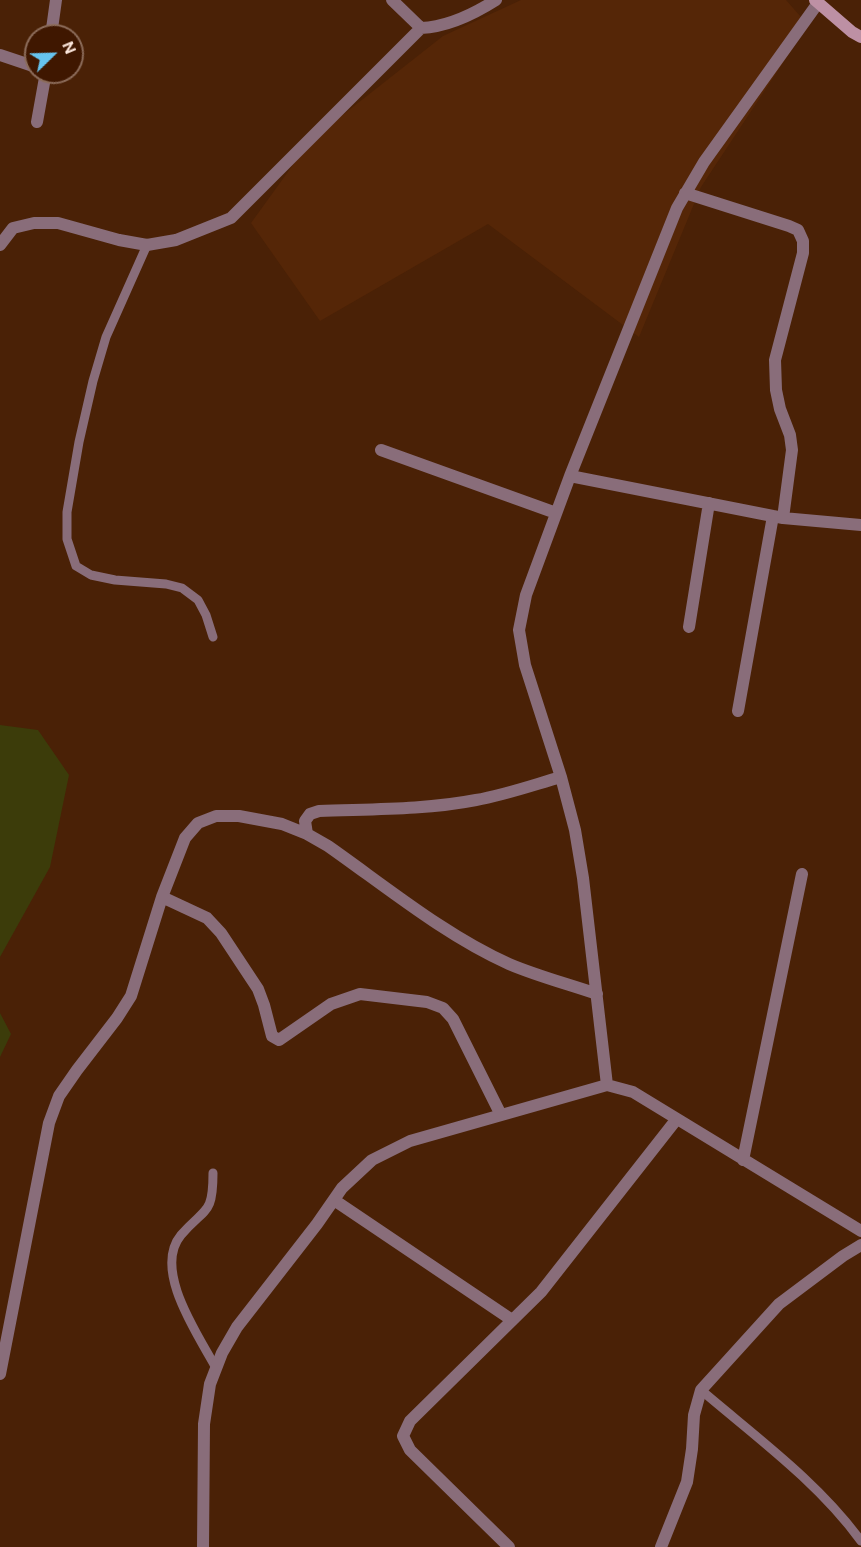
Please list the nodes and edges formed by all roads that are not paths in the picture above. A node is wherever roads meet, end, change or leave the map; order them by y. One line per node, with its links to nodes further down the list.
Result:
1 (56, 0): 6 (street)
2 (392, 0): 5 (street)
3 (496, 0): 7 (street)
4 (816, 2): 8 (street); 13 (street)
5 (406, 6): 7 (street)
6 (53, 24)
7 (421, 28): 15 (street)
8 (861, 37)
9 (0, 55): 10 (street)
10 (24, 64)
11 (44, 84): 12 (street)
12 (37, 123)
13 (685, 193): 17 (street); 20 (street)
14 (0, 245): 15 (street)
15 (147, 245): 23 (lane)
16 (381, 450): 19 (street)
17 (570, 476): 18 (street); 19 (street)
18 (709, 503): 20 (street); 22 (street)
19 (556, 513): 25 (street)
20 (778, 517): 21 (street); 24 (street)
21 (861, 525)
22 (689, 627)
23 (213, 637)
24 (738, 711)
25 (561, 777): 26 (street); 29 (street)
26 (308, 834): 28 (street); 29 (street)
27 (802, 874): 33 (street)
28 (162, 897): 31 (street); 40 (street)
29 (597, 994): 30 (street)
30 (607, 1085): 31 (street); 32 (street)
31 (501, 1115): 35 (street)
32 (676, 1120): 33 (street); 38 (street)
33 (743, 1160): 36 (street)
34 (213, 1173): 39 (lane)
35 (334, 1200): 38 (street); 39 (street)
36 (861, 1231)
37 (861, 1245): 41 (street)
38 (512, 1320): 44 (street)
39 (216, 1368): 43 (street)
40 (0, 1374)
41 (700, 1390): 42 (lane); 45 (street)
42 (861, 1541)
43 (203, 1547)
44 (510, 1547)
45 (661, 1547)

